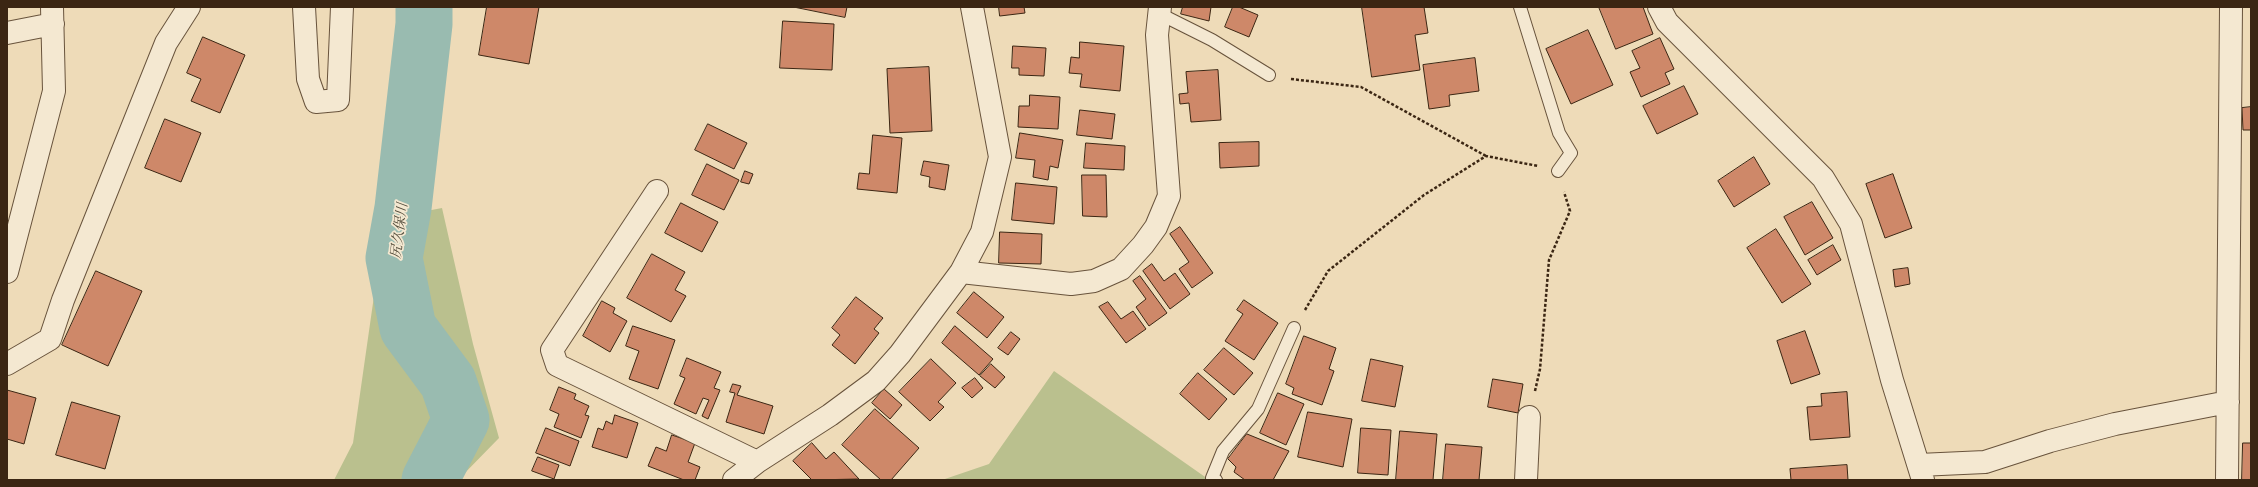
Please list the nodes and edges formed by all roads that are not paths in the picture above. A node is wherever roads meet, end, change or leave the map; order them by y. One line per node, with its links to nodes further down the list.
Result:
1 (189, 7): 17 (street)
2 (304, 7): 3 (street)
3 (342, 7)
4 (972, 7): 15 (street)
5 (1520, 7): 12 (lane)
6 (1659, 7): 21 (street)
7 (2231, 7): 18 (street)
8 (1159, 10): 11 (lane); 15 (street)
9 (52, 16): 10 (street); 14 (street)
10 (7, 33)
11 (1269, 75)
12 (1558, 171)
13 (657, 191): 20 (street)
14 (7, 272)
15 (961, 272): 20 (street)
16 (1294, 328): 23 (lane)
17 (7, 364)
18 (2228, 402): 21 (street); 25 (street)
19 (1529, 417): 24 (street)
20 (757, 462): 22 (street)
21 (1921, 473)
22 (734, 480)
23 (1216, 480)
24 (1526, 480)
25 (2227, 480)

